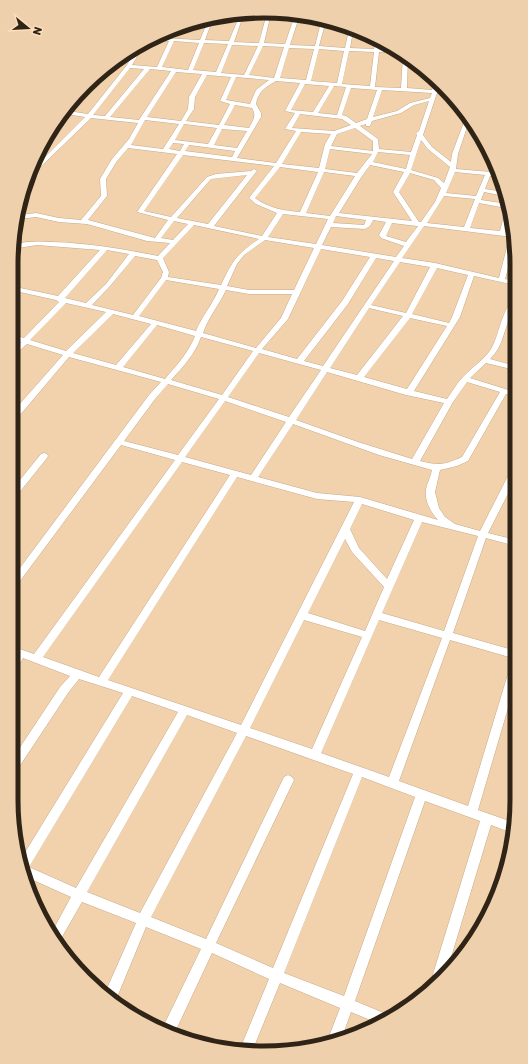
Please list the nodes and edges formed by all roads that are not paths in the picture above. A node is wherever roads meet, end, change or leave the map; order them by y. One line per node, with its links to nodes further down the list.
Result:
1 (268, 18): 11 (street)
2 (241, 19): 10 (street)
3 (296, 20): 13 (street)
4 (208, 24): 9 (street)
5 (323, 25): 14 (street)
6 (350, 34): 15 (street)
7 (164, 39): 8 (street)
8 (172, 40): 9 (street); 22 (street)
9 (201, 41): 10 (street); 24 (street)
10 (230, 43): 11 (street); 26 (street)
11 (261, 45): 13 (street); 28 (street)
12 (377, 45): 16 (street)
13 (288, 46): 14 (street); 29 (street)
14 (317, 48): 15 (street); 30 (street)
15 (346, 50): 16 (street); 32 (street)
16 (376, 51): 17 (street); 34 (street)
17 (388, 51)
18 (136, 54): 20 (street)
19 (406, 63): 37 (street)
20 (129, 66): 21 (street); 46 (street)
21 (148, 68): 22 (street); 48 (street)
22 (159, 69): 23 (street)
23 (174, 71): 24 (street); 49 (street)
24 (190, 72): 25 (street)
25 (205, 73): 26 (street); 51 (street)
26 (218, 74): 27 (street)
27 (234, 75): 28 (street); 41 (street)
28 (246, 76): 29 (street)
29 (277, 78): 30 (street); 42 (street)
30 (306, 81): 31 (street); 44 (street)
31 (332, 84): 32 (street); 45 (street)
32 (339, 84): 33 (street)
33 (349, 85): 34 (street); 47 (street)
34 (372, 88): 35 (street)
35 (380, 88): 37 (street); 50 (street)
36 (435, 88): 38 (street)
37 (404, 89): 38 (street)
38 (435, 91): 39 (street); 40 (street)
39 (439, 91)
40 (432, 99): 50 (street); 58 (street)
41 (233, 104): 42 (street); 53 (street)
42 (253, 106): 55 (street)
43 (70, 112): 46 (street)
44 (298, 113): 45 (street); 56 (street)
45 (314, 114): 47 (street)
46 (89, 116): 48 (street); 74 (street)
47 (339, 116): 54 (street)
48 (106, 118): 49 (street)
49 (142, 120): 51 (street); 62 (street)
50 (370, 121): 54 (street); 59 (street)
51 (184, 122): 53 (street); 60 (street)
52 (466, 122): 75 (street)
53 (221, 126): 55 (street); 63 (street)
54 (355, 126): 57 (street); 59 (street)
55 (250, 130): 65 (street)
56 (299, 131): 57 (street); 73 (street)
57 (335, 133): 64 (street)
58 (419, 133): 69 (street); 75 (street)
59 (369, 135): 67 (street)
60 (172, 141): 61 (street); 66 (street)
61 (188, 143): 63 (street); 68 (street)
62 (127, 146): 66 (street); 95 (street)
63 (210, 146): 65 (street)
64 (327, 147): 67 (street); 76 (street)
65 (238, 150): 70 (street)
66 (165, 151): 68 (street)
67 (375, 151): 69 (street); 72 (street)
68 (181, 153): 70 (street); 92 (street)
69 (413, 154): 77 (street)
70 (233, 160): 71 (street)
71 (260, 163): 73 (street); 78 (street)
72 (369, 163): 77 (street); 79 (street)
73 (278, 165): 76 (street); 87 (street)
74 (38, 167)
75 (453, 168): 80 (street); 83 (street)
76 (322, 170): 79 (street); 88 (street)
77 (408, 171): 83 (street); 97 (street)
78 (252, 173): 92 (street); 99 (street)
79 (359, 175): 89 (street)
80 (493, 175)
81 (493, 176): 82 (street)
82 (482, 190): 84 (street); 85 (street)
83 (444, 191): 85 (street); 97 (street)
84 (500, 193)
85 (478, 200): 86 (street); 100 (street)
86 (503, 207)
87 (281, 212): 88 (street); 103 (street)
88 (302, 214): 89 (street)
89 (333, 216): 91 (street); 98 (street)
90 (23, 217): 95 (street)
91 (370, 218): 93 (street); 98 (street)
92 (172, 219): 96 (street); 104 (street)
93 (390, 221): 97 (street); 107 (street)
94 (506, 221): 101 (street)
95 (83, 222): 104 (street)
96 (192, 223): 99 (street); 105 (street)
97 (420, 224): 100 (street); 107 (street)
98 (330, 225): 108 (street)
99 (210, 226): 103 (street)
100 (466, 230): 101 (street)
101 (503, 234): 102 (street)
102 (508, 235)
103 (264, 238): 108 (street); 120 (street)
104 (157, 239): 105 (street)
105 (176, 242): 113 (street)
106 (19, 245): 109 (street)
107 (408, 245): 114 (street)
108 (318, 246): 112 (street); 122 (street)
109 (105, 248): 111 (street); 123 (street)
110 (509, 250): 118 (street)
111 (133, 254): 113 (street); 124 (street)
112 (374, 255): 114 (street); 139 (street)
113 (160, 258): 117 (street)
114 (398, 259): 115 (street); 125 (street)
115 (435, 265): 116 (street); 128 (street)
116 (472, 273): 118 (street); 131 (street)
117 (164, 278): 120 (street); 129 (street)
118 (502, 279): 119 (street)
119 (510, 281)
120 (223, 288): 122 (street); 132 (street)
121 (18, 290): 123 (street)
122 (297, 292): 136 (street)
123 (62, 300): 124 (street); 134 (street)
124 (87, 306): 126 (street)
125 (368, 306): 128 (street); 142 (street)
126 (111, 312): 129 (street); 137 (street)
127 (510, 312): 138 (street)
128 (408, 315): 131 (street); 143 (street)
129 (135, 317): 130 (street)
130 (156, 322): 132 (street); 141 (street)
131 (450, 325): 147 (street)
132 (199, 334): 136 (street); 145 (street)
133 (18, 338): 134 (street)
134 (26, 341): 135 (street); 137 (street)
135 (18, 349)
136 (257, 351): 139 (street); 149 (street)
137 (68, 354): 141 (street); 151 (street)
138 (484, 360): 140 (street); 144 (street)
139 (299, 362): 142 (street)
140 (510, 367)
141 (118, 368): 145 (street)
142 (325, 370): 143 (street); 152 (street)
143 (359, 378): 147 (street)
144 (465, 379): 146 (street); 150 (street)
145 (166, 382): 149 (street); 153 (street)
146 (504, 391): 148 (street); 157 (street)
147 (409, 393): 150 (street)
148 (510, 393)
149 (224, 398): 152 (street); 155 (street)
150 (449, 402): 156 (street)
151 (18, 412)
152 (290, 420): 156 (street); 159 (street)
153 (119, 442): 155 (street); 168 (street)
154 (44, 456): 161 (street)
155 (180, 458): 158 (street); 176 (street)
156 (415, 462): 157 (street)
157 (436, 468): 164 (street)
158 (235, 473): 159 (street); 178 (street)
159 (253, 478): 162 (street)
160 (510, 482): 166 (street)
161 (18, 488)
162 (360, 500): 163 (street); 165 (street)
163 (419, 518): 164 (street); 169 (street)
164 (452, 526): 166 (street)
165 (345, 529): 169 (street); 170 (street)
166 (483, 534): 167 (street); 173 (street)
167 (510, 541)
168 (18, 578)
169 (388, 587): 171 (street)
170 (301, 615): 172 (street); 182 (street)
171 (376, 615): 172 (street); 173 (street)
172 (367, 635): 183 (street)
173 (447, 636): 175 (street); 187 (street)
174 (18, 653): 176 (street)
175 (510, 654)
176 (36, 659): 177 (street)
177 (77, 674): 178 (street); 184 (street)
178 (101, 682): 180 (street)
179 (510, 684): 189 (street)
180 (130, 691): 181 (street); 192 (street)
181 (185, 710): 182 (street); 194 (street)
182 (244, 730): 183 (street); 195 (street)
183 (315, 755): 185 (street)
184 (18, 759)
185 (359, 772): 187 (street); 199 (street)
186 (288, 780): 197 (street)
187 (392, 784): 188 (street)
188 (422, 794): 189 (street); 201 (street)
189 (472, 812): 190 (street)
190 (487, 818): 191 (street); 198 (street)
191 (508, 826)
192 (26, 863)
193 (29, 872): 194 (street)
194 (79, 895): 195 (street); 196 (street)
195 (143, 920): 197 (street); 200 (street)
196 (57, 934)
197 (210, 946): 199 (street); 203 (street)
198 (440, 972)
199 (277, 976): 201 (street); 205 (street)
200 (112, 993)
201 (348, 1004): 202 (street); 204 (street)
202 (380, 1017)
203 (170, 1027)
204 (336, 1035)
205 (249, 1045)

